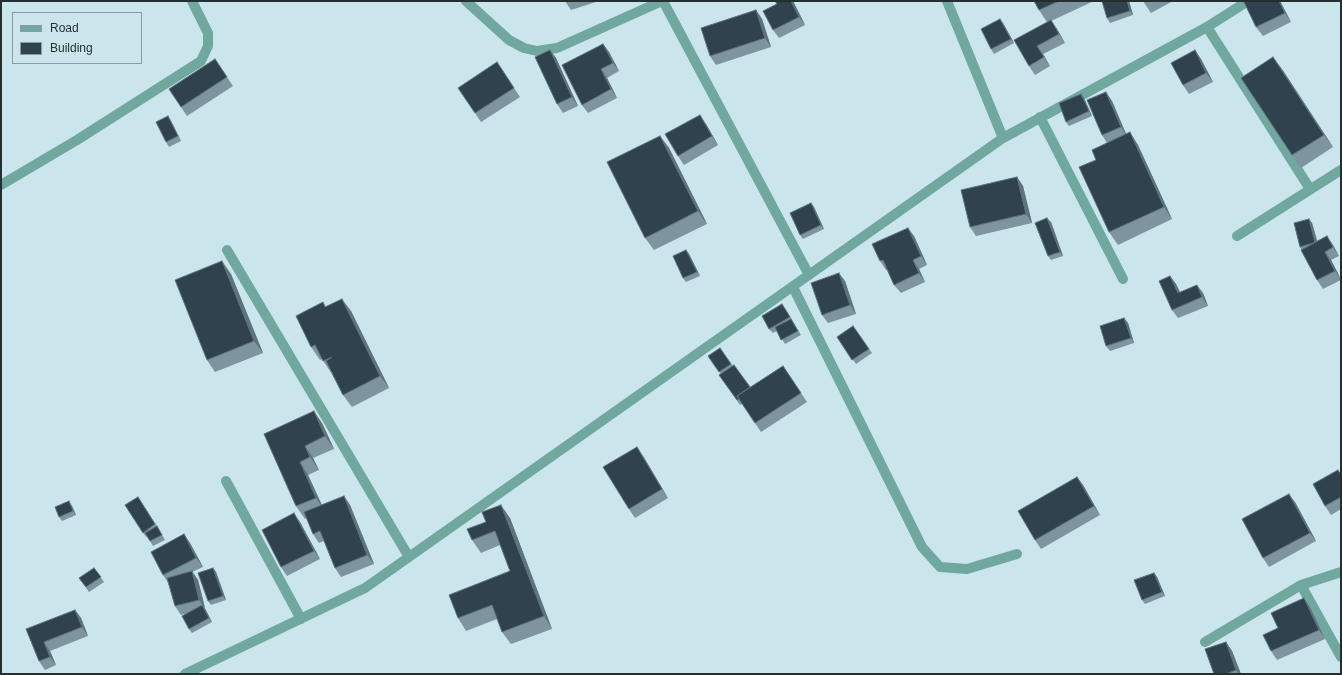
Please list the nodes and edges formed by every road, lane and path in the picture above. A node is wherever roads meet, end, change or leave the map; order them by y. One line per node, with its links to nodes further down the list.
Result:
1 (192, 1): 10 (street)
2 (466, 1): 3 (street)
3 (663, 1): 14 (street)
4 (947, 1): 8 (street)
5 (1248, 1): 6 (street)
6 (1207, 27): 7 (street); 11 (street)
7 (1040, 118): 8 (street); 15 (street)
8 (1003, 138): 14 (street)
9 (1341, 170): 11 (street)
10 (1, 185)
11 (1310, 189): 12 (street)
12 (1237, 236)
13 (227, 250): 19 (street)
14 (809, 275): 16 (street)
15 (1123, 280)
16 (793, 287): 18 (street); 19 (street)
17 (226, 481): 22 (street)
18 (1017, 554)
19 (409, 557): 22 (street)
20 (1341, 572): 21 (street)
21 (1301, 585): 23 (street); 24 (street)
22 (301, 619): 25 (street)
23 (1205, 642)
24 (1341, 657)
25 (191, 673)

